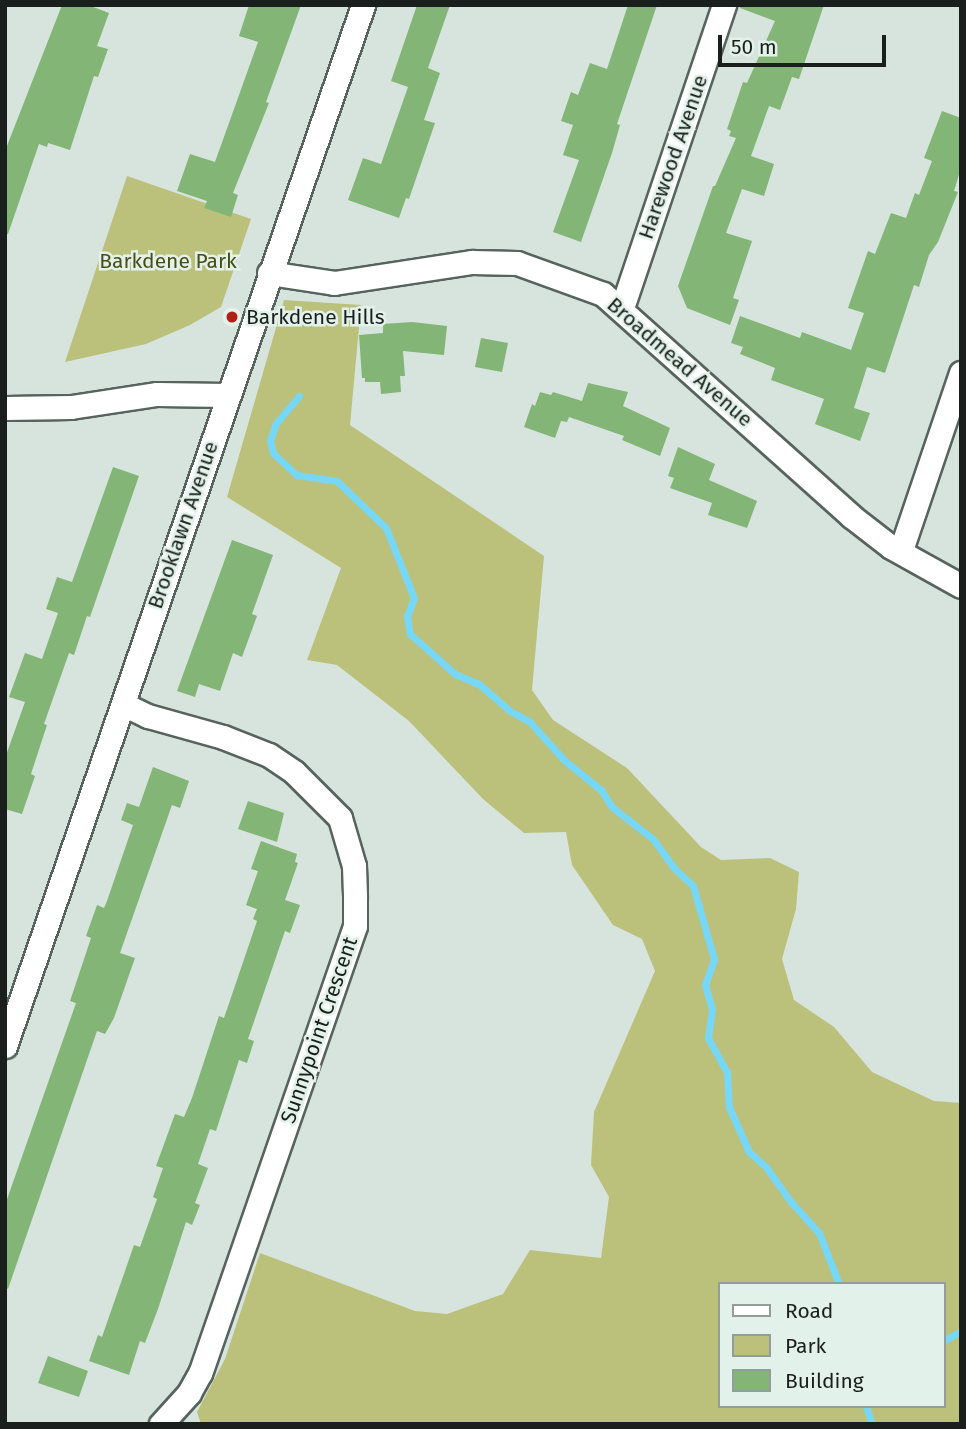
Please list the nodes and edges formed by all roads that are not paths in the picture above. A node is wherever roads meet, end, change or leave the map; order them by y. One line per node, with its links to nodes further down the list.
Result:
1 (363, 5): 3 (street, Brooklawn Avenue)
2 (724, 5): 4 (street, Harewood Avenue)
3 (269, 273): 4 (street, Broadmead Avenue); 6 (street, Brooklawn Avenue)
4 (622, 309): 8 (street, Broadmead Avenue)
5 (961, 373): 8 (street)
6 (227, 395): 7 (street); 10 (street, Brooklawn Avenue)
7 (5, 408)
8 (901, 550): 9 (street, Broadmead Avenue)
9 (961, 586)
10 (123, 704): 11 (street, Brooklawn Avenue); 12 (street, Sunnypoint Crescent)
11 (5, 1046)
12 (161, 1424)

